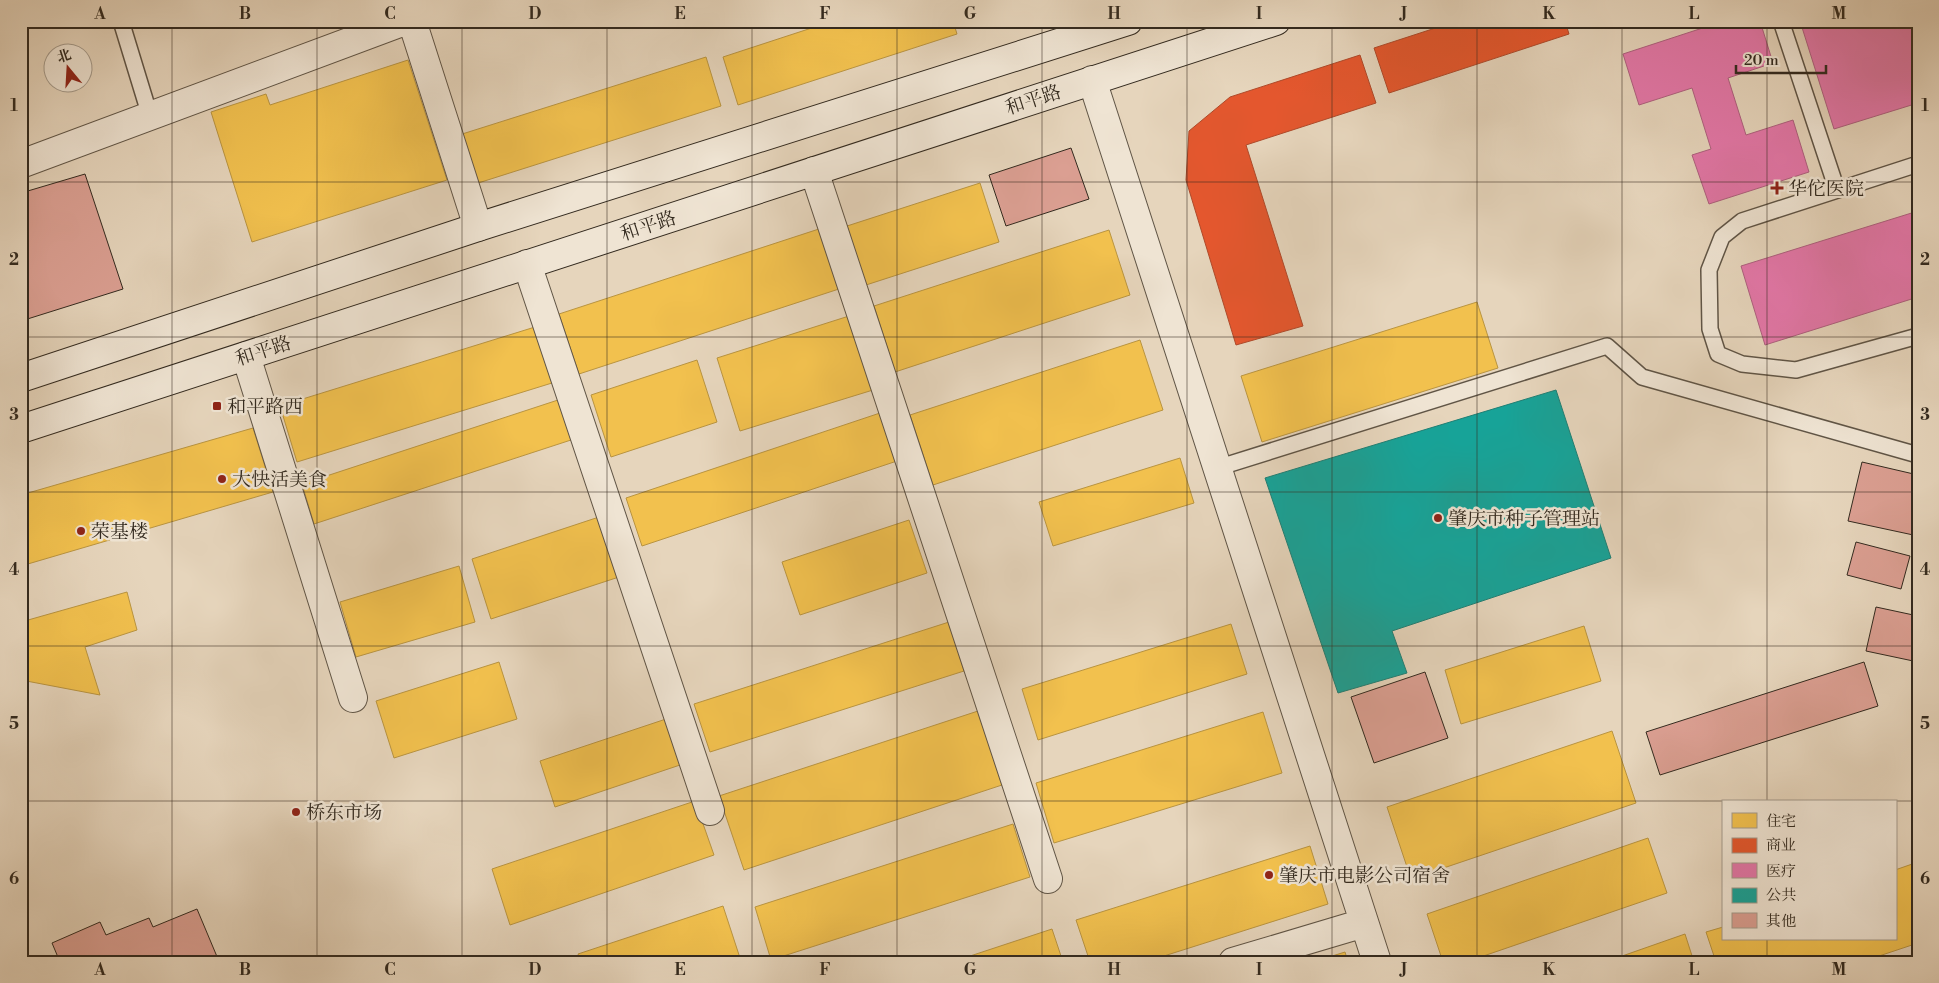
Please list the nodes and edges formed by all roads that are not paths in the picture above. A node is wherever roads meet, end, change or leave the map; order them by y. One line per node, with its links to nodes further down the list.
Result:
1 (121, 21): 9 (lane)
2 (405, 21): 9 (street)
3 (412, 21): 14 (street)
4 (1128, 21): 7 (street)
5 (1276, 21): 8 (street, 和平路)
6 (1781, 21): 13 (lane)
7 (1075, 29): 14 (street)
8 (1092, 80): 12 (street, 和平路); 21 (street)
9 (150, 116): 10 (street)
10 (21, 164)
11 (1918, 164): 13 (lane)
12 (814, 171): 15 (street, 和平路); 24 (street)
13 (1837, 190): 16 (lane)
14 (478, 227): 18 (street)
15 (527, 264): 17 (street, 和平路); 23 (street)
16 (1918, 336)
17 (246, 356): 19 (street, 和平路); 22 (street)
18 (21, 378)
19 (21, 429)
20 (1918, 455): 21 (lane)
21 (1217, 468): 25 (street)
22 (353, 698)
23 (710, 811)
24 (1048, 879)
25 (1364, 923): 26 (street); 27 (street)
26 (1232, 962)
27 (1377, 962)

